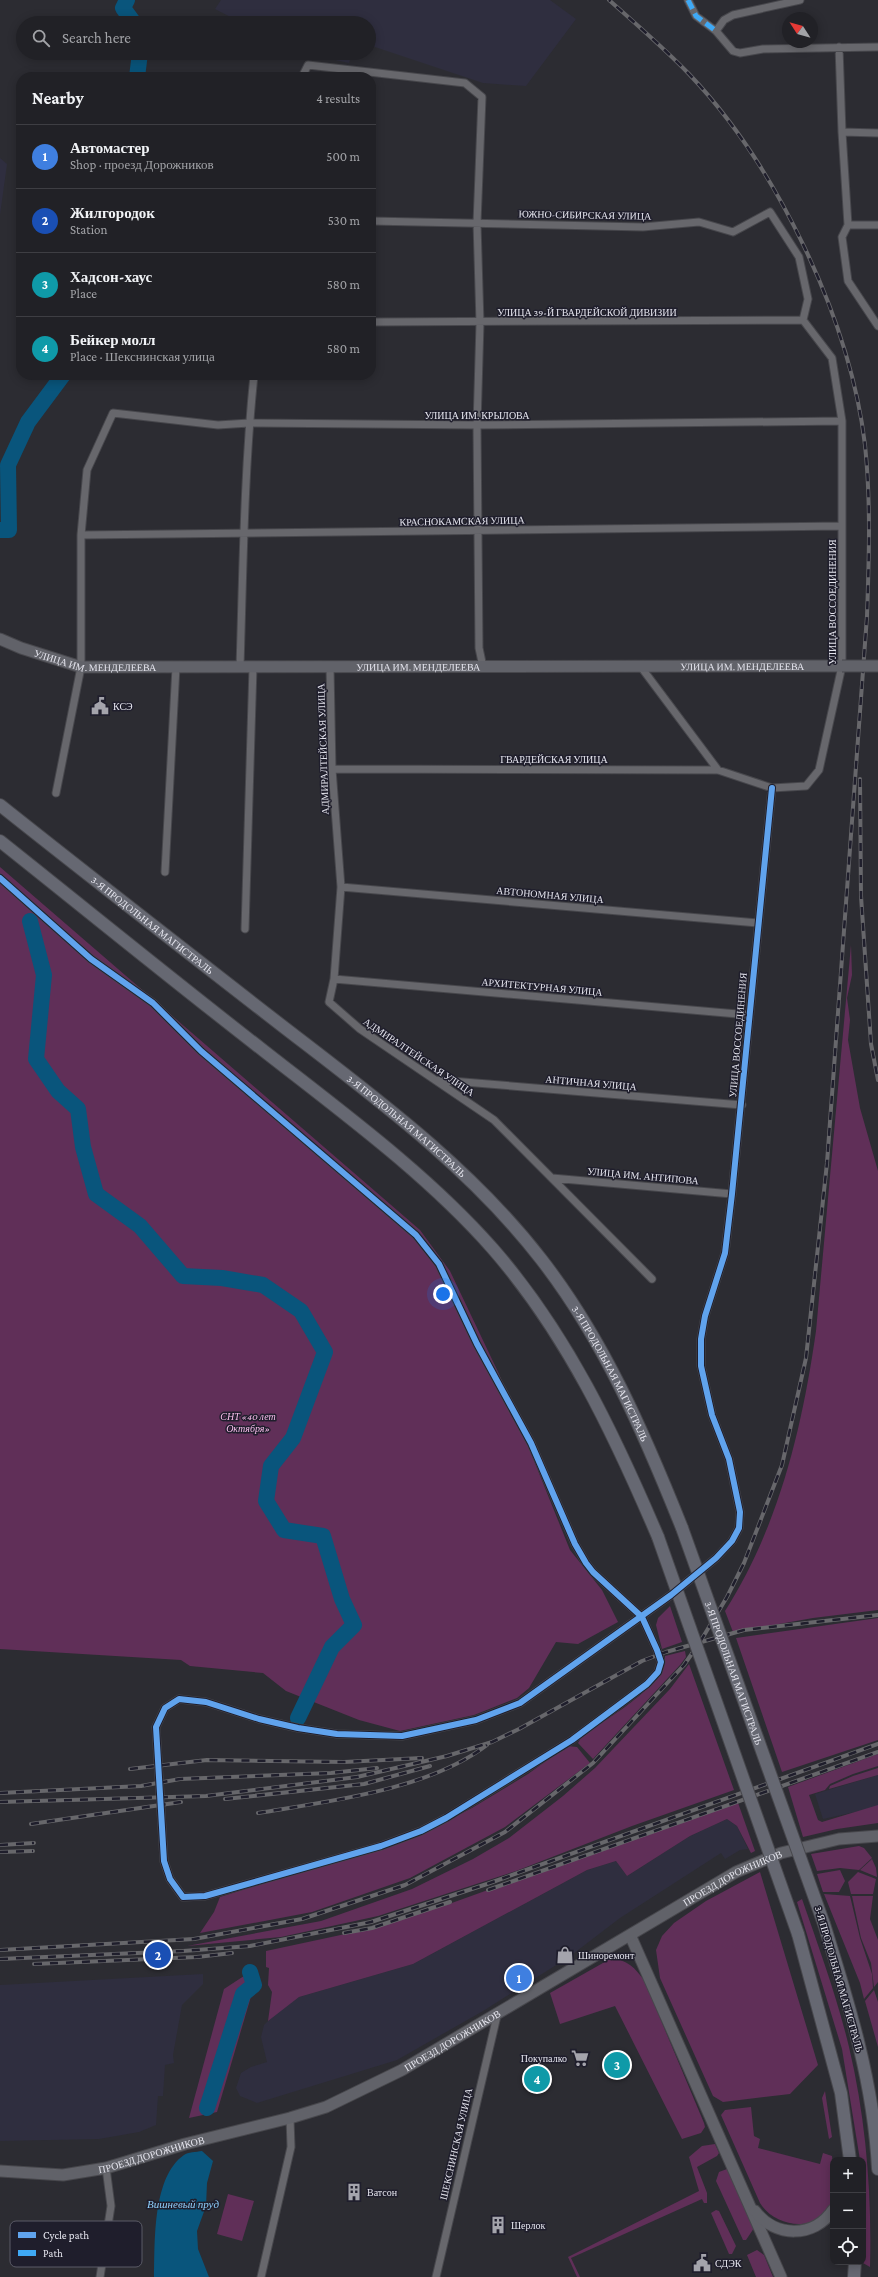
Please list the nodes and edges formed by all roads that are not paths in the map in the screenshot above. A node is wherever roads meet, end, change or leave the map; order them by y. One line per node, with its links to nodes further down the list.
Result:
1 (688, 0): 3 (street)
2 (800, 0): 3 (street)
3 (716, 31): 4 (street)
4 (839, 47): 5 (street); 9 (street)
5 (878, 47)
6 (304, 72): 7 (street)
7 (368, 72)
8 (376, 73): 12 (street)
9 (842, 132): 10 (street); 13 (street)
10 (878, 133)
11 (376, 222): 12 (street, ЮЖНО-СИБИРСКАЯ УЛИЦА)
12 (477, 223): 15 (street, ЮЖНО-СИБИРСКАЯ УЛИЦА); 17 (street)
13 (848, 225): 14 (street); 18 (street)
14 (878, 225)
15 (803, 320): 17 (street, УЛИЦА 39-Й ГВАРДЕЙСКОЙ ДИВИЗИИ); 20 (street, УЛИЦА ВОССОЕДИНЕНИЯ)
16 (376, 322): 17 (street, УЛИЦА 39-Й ГВАРДЕЙСКОЙ ДИВИЗИИ)
17 (480, 323): 22 (street)
18 (878, 326)
19 (253, 380): 21 (street)
20 (842, 421): 22 (street, УЛИЦА ИМ. КРЫЛОВА); 23 (street, УЛИЦА ВОССОЕДИНЕНИЯ)
21 (249, 423): 22 (street, УЛИЦА ИМ. КРЫЛОВА); 25 (street); 26 (street, УЛИЦА ИМ. КРЫЛОВА)
22 (476, 426): 24 (street)
23 (842, 526): 24 (street, КРАСНОКАМСКАЯ УЛИЦА); 29 (street, УЛИЦА ВОССОЕДИНЕНИЯ)
24 (477, 531): 25 (street, КРАСНОКАМСКАЯ УЛИЦА); 36 (street)
25 (244, 533): 26 (street, КРАСНОКАМСКАЯ УЛИЦА); 33 (street)
26 (81, 535): 31 (street)
27 (0, 638): 31 (main road, УЛИЦА ИМ. МЕНДЕЛЕЕВА)
28 (641, 666): 29 (main road, УЛИЦА ИМ. МЕНДЕЛЕЕВА); 36 (main road, УЛИЦА ИМ. МЕНДЕЛЕЕВА); 38 (street)
29 (842, 666): 30 (main road, УЛИЦА ИМ. МЕНДЕЛЕЕВА, bridge); 39 (street, УЛИЦА ВОССОЕДИНЕНИЯ)
30 (878, 666)
31 (81, 667): 32 (main road, УЛИЦА ИМ. МЕНДЕЛЕЕВА); 40 (street)
32 (176, 667): 33 (main road, УЛИЦА ИМ. МЕНДЕЛЕЕВА); 43 (street)
33 (240, 667): 34 (main road, УЛИЦА ИМ. МЕНДЕЛЕЕВА)
34 (253, 667): 35 (main road, УЛИЦА ИМ. МЕНДЕЛЕЕВА); 47 (street)
35 (330, 667): 36 (main road, УЛИЦА ИМ. МЕНДЕЛЕЕВА); 37 (street, АДМИРАЛТЕЙСКАЯ УЛИЦА)
36 (483, 667)
37 (332, 769): 38 (street, ГВАРДЕЙСКАЯ УЛИЦА); 45 (street, АДМИРАЛТЕЙСКАЯ УЛИЦА)
38 (718, 770): 39 (street, ГВАРДЕЙСКАЯ УЛИЦА)
39 (772, 788): 46 (street, УЛИЦА ВОССОЕДИНЕНИЯ)
40 (56, 793)
41 (0, 806): 59 (highway, 3-Я ПРОДОЛЬНАЯ МАГИСТРАЛЬ, bridge)
42 (0, 841): 62 (highway, bridge)
43 (166, 872)
44 (0, 878): 55 (street)
45 (342, 887): 46 (street, АВТОНОМНАЯ УЛИЦА); 48 (street, АДМИРАЛТЕЙСКАЯ УЛИЦА)
46 (758, 923): 49 (street, УЛИЦА ВОССОЕДИНЕНИЯ)
47 (245, 929)
48 (334, 978): 49 (street, АРХИТЕКТУРНАЯ УЛИЦА); 50 (street, АДМИРАЛТЕЙСКАЯ УЛИЦА)
49 (749, 1014): 51 (street, УЛИЦА ВОССОЕДИНЕНИЯ)
50 (438, 1080): 51 (street, АНТИЧНАЯ УЛИЦА); 52 (street, АДМИРАЛТЕЙСКАЯ УЛИЦА)
51 (742, 1105): 53 (street, УЛИЦА ВОССОЕДИНЕНИЯ)
52 (552, 1178): 53 (street, УЛИЦА ИМ. АНТИПОВА); 54 (street, АДМИРАЛТЕЙСКАЯ УЛИЦА)
53 (732, 1194): 55 (street, УЛИЦА ВОССОЕДИНЕНИЯ)
54 (652, 1279)
55 (642, 1617): 55 (street, УЛИЦА ВОССОЕДИНЕНИЯ)
56 (878, 1836): 57 (main road, ПРОЕЗД ДОРОЖНИКОВ)
57 (631, 1936): 58 (main road, ПРОЕЗД ДОРОЖНИКОВ); 66 (main road)
58 (497, 2016): 61 (main road, ПРОЕЗД ДОРОЖНИКОВ); 73 (street, ШЕКСНИНСКАЯ УЛИЦА)
59 (858, 2037): 60 (main road); 64 (highway, 3-Я ПРОДОЛЬНАЯ МАГИСТРАЛЬ)
60 (878, 2111)
61 (290, 2118): 63 (main road, ПРОЕЗД ДОРОЖНИКОВ); 72 (street)
62 (850, 2157)
63 (106, 2168): 65 (main road, ПРОЕЗД ДОРОЖНИКОВ); 68 (street)
64 (878, 2168)
65 (0, 2171)
66 (747, 2201): 67 (main road); 74 (main road)
67 (830, 2213)
68 (109, 2221)
69 (855, 2265): 75 (highway)
70 (102, 2267): 71 (street)
71 (100, 2277)
72 (261, 2277)
73 (436, 2277)
74 (781, 2277)
75 (854, 2277)

